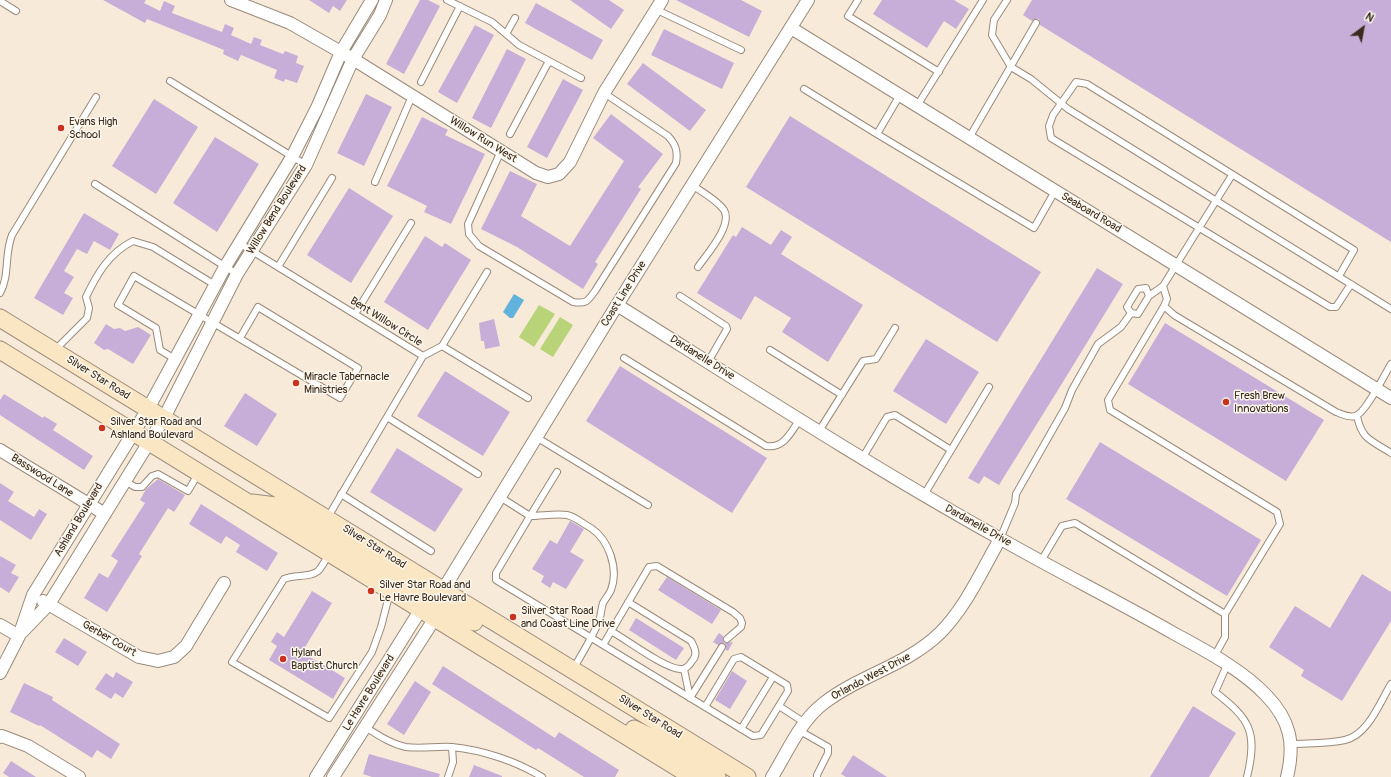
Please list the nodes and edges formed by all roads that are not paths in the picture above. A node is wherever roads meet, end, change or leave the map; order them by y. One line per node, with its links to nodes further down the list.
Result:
1 (231, 0): 18 (street, Willow Run West)
2 (372, 0): 18 (street, Willow Bend Boulevard)
3 (386, 0): 19 (street, Willow Bend Boulevard)
4 (447, 0): 11 (lane)
5 (808, 0): 15 (street, Coast Line Drive)
6 (858, 0): 22 (lane)
7 (984, 0): 22 (lane)
8 (1007, 0): 21 (lane)
9 (0, 1): 12 (lane)
10 (659, 5): 17 (lane); 27 (street, Willow Run West)
11 (460, 6): 16 (lane); 25 (lane)
12 (16, 11)
13 (515, 18): 16 (lane)
14 (1036, 23): 21 (lane)
15 (791, 28): 28 (street, Seaboard Road); 43 (street, Coast Line Drive)
16 (506, 34): 20 (lane)
17 (741, 50)
18 (341, 52): 19 (street, Willow Run West); 37 (street, Willow Bend Boulevard)
19 (353, 59): 29 (street, Willow Run West); 38 (street, Willow Bend Boulevard)
20 (549, 61): 23 (lane); 33 (lane)
21 (1011, 67): 31 (lane); 35 (lane)
22 (939, 72): 32 (lane)
23 (581, 78)
24 (170, 81): 37 (lane)
25 (421, 82)
26 (804, 89): 34 (lane)
27 (604, 92): 36 (street, Willow Run West); 36 (lane)
28 (900, 95): 32 (street, Seaboard Road); 34 (lane)
29 (412, 96): 36 (street, Willow Run West); 41 (lane)
30 (96, 98): 60 (lane)
31 (1060, 103): 39 (lane); 45 (lane); 47 (lane)
32 (917, 106): 35 (street, Seaboard Road)
33 (510, 134)
34 (877, 134): 44 (lane)
35 (968, 138): 44 (street, Seaboard Road)
36 (501, 151)
37 (292, 157): 38 (lane); 48 (street, Willow Bend Boulevard)
38 (306, 165): 49 (street, Willow Bend Boulevard)
39 (1232, 175): 45 (lane); 56 (lane)
40 (332, 178): 52 (lane)
41 (375, 182)
42 (95, 184): 51 (lane)
43 (692, 185): 53 (lane); 63 (street, Coast Line Drive)
44 (1055, 191): 50 (street, Seaboard Road)
45 (1217, 202): 47 (lane); 56 (lane)
46 (411, 223): 67 (lane)
47 (1201, 227): 50 (lane); 57 (lane)
48 (239, 243): 49 (lane, Bent Willow Circle); 51 (street, Willow Bend Boulevard)
49 (252, 251): 52 (lane, Bent Willow Circle); 55 (street, Willow Bend Boulevard)
50 (1177, 265): 59 (lane); 83 (street, Seaboard Road)
51 (225, 267): 55 (lane); 58 (street, Willow Bend Boulevard)
52 (278, 267): 67 (lane, Bent Willow Circle)
53 (698, 267)
54 (487, 272): 73 (lane)
55 (237, 274): 70 (street, Willow Bend Boulevard)
56 (1339, 276): 57 (lane)
57 (1351, 284): 65 (lane)
58 (215, 285): 66 (street, Willow Bend Boulevard); 76 (lane)
59 (1163, 286): 62 (lane); 64 (lane)
60 (0, 293)
61 (680, 296): 80 (lane)
62 (1149, 296): 68 (lane); 68 (lane)
63 (617, 305): 80 (street, Dardanelle Drive); 94 (street, Coast Line Drive)
64 (1164, 306): 88 (lane); 124 (lane)
65 (1391, 309)
66 (199, 314): 70 (lane); 79 (street, Willow Bend Boulevard); 79 (lane)
67 (355, 314): 77 (lane, Bent Willow Circle)
68 (1131, 314): 113 (lane)
69 (0, 318): 76 (main road, Silver Star Road)
70 (213, 322): 72 (lane); 90 (street, Willow Bend Boulevard)
71 (895, 328): 84 (lane)
72 (240, 338): 72 (lane)
73 (442, 346): 77 (lane); 85 (lane)
74 (0, 350): 93 (main road)
75 (770, 350): 84 (lane)
76 (54, 351): 87 (main road, Silver Star Road)
77 (423, 356): 89 (lane, Bent Willow Circle)
78 (624, 358): 91 (lane)
79 (175, 359): 87 (street, Willow Bend Boulevard)
80 (708, 362): 91 (street, Dardanelle Drive)
81 (1391, 364): 83 (lane)
82 (989, 387): 97 (lane)
83 (1376, 389): 86 (street, Seaboard Road); 88 (lane)
84 (842, 395): 92 (lane)
85 (528, 398)
86 (1391, 398)
87 (148, 409): 90 (main road, Silver Star Road); 93 (street, Ashland Boulevard)
88 (1357, 416): 98 (lane)
89 (387, 417): 101 (lane); 104 (lane, Bent Willow Circle)
90 (164, 418): 95 (street, Ashland Boulevard); 112 (main road, Silver Star Road)
91 (800, 419): 92 (street, Dardanelle Drive)
92 (819, 431): 99 (street, Dardanelle Drive)
93 (133, 432): 95 (main road); 108 (street, Ashland Boulevard)
94 (536, 437): 106 (street, Coast Line Drive); 109 (lane)
95 (150, 442): 102 (main road); 103 (street, Ashland Boulevard)
96 (0, 450): 108 (street, Basswood Lane)
97 (952, 450): 99 (lane); 105 (lane)
98 (1391, 453)
99 (863, 457): 105 (street, Dardanelle Drive)
100 (557, 472): 111 (lane)
101 (478, 474)
102 (196, 478): 103 (lane); 107 (main road)
103 (125, 482): 110 (street, Ashland Boulevard)
104 (341, 494): 112 (lane, Bent Willow Circle); 114 (lane)
105 (924, 495): 113 (street, Dardanelle Drive)
106 (500, 497): 111 (lane); 119 (street, Coast Line Drive)
107 (248, 503): 115 (main road); 119 (main road)
108 (88, 504): 110 (street, Basswood Lane); 120 (street, Ashland Boulevard)
109 (648, 505)
110 (105, 514): 122 (street, Ashland Boulevard)
111 (530, 516): 128 (lane); 128 (lane)
112 (327, 518): 119 (main road, Silver Star Road)
113 (1000, 539): 116 (street, Dardanelle Drive); 144 (street, Orlando West Drive)
114 (431, 551)
115 (330, 553): 118 (main road); 118 (lane)
116 (1041, 561): 124 (lane); 132 (street, Dardanelle Drive)
117 (224, 583): 122 (street, Gerber Court)
118 (390, 590): 123 (main road)
119 (443, 590): 135 (main road, Silver Star Road)
120 (33, 595): 122 (street, Gerber Court); 127 (street, Ashland Boulevard)
121 (628, 602): 126 (lane); 129 (lane); 134 (lane)
122 (49, 604): 127 (street, Ashland Boulevard)
123 (428, 614): 135 (main road); 139 (main road); 143 (street, Le Havre Boulevard); 150 (street, Le Havre Boulevard)
124 (1225, 614): 132 (lane)
125 (0, 625): 127 (street)
126 (611, 631): 130 (lane); 134 (lane)
127 (19, 636): 136 (street, Ashland Boulevard)
128 (592, 638): 130 (lane); 135 (lane)
129 (727, 639)
130 (603, 645): 140 (lane)
131 (722, 647): 140 (lane)
132 (1214, 657): 133 (street, Dardanelle Drive)
133 (1227, 665): 147 (street, Dardanelle Drive); 159 (lane)
134 (684, 669): 140 (lane)
135 (573, 670): 156 (main road, Silver Star Road)
136 (0, 673)
137 (772, 676): 141 (lane); 142 (lane); 145 (lane)
138 (1391, 684): 147 (lane)
139 (554, 691): 154 (main road); 155 (main road)
140 (690, 698): 142 (lane)
141 (779, 706): 144 (lane); 145 (lane)
142 (705, 707): 145 (lane)
143 (364, 727): 148 (lane); 151 (street, Le Havre Boulevard)
144 (803, 727): 157 (street, Orlando West Drive); 158 (lane)
145 (741, 729)
146 (0, 737): 149 (street)
147 (1292, 744): 160 (street, Dardanelle Drive)
148 (452, 747): 152 (lane); 153 (lane)
149 (79, 777)
150 (316, 777)
151 (333, 777)
152 (448, 777)
153 (542, 777)
154 (693, 777)
155 (716, 777)
156 (747, 777)
157 (772, 777)
158 (818, 777)
159 (1247, 777)
160 (1286, 777)

